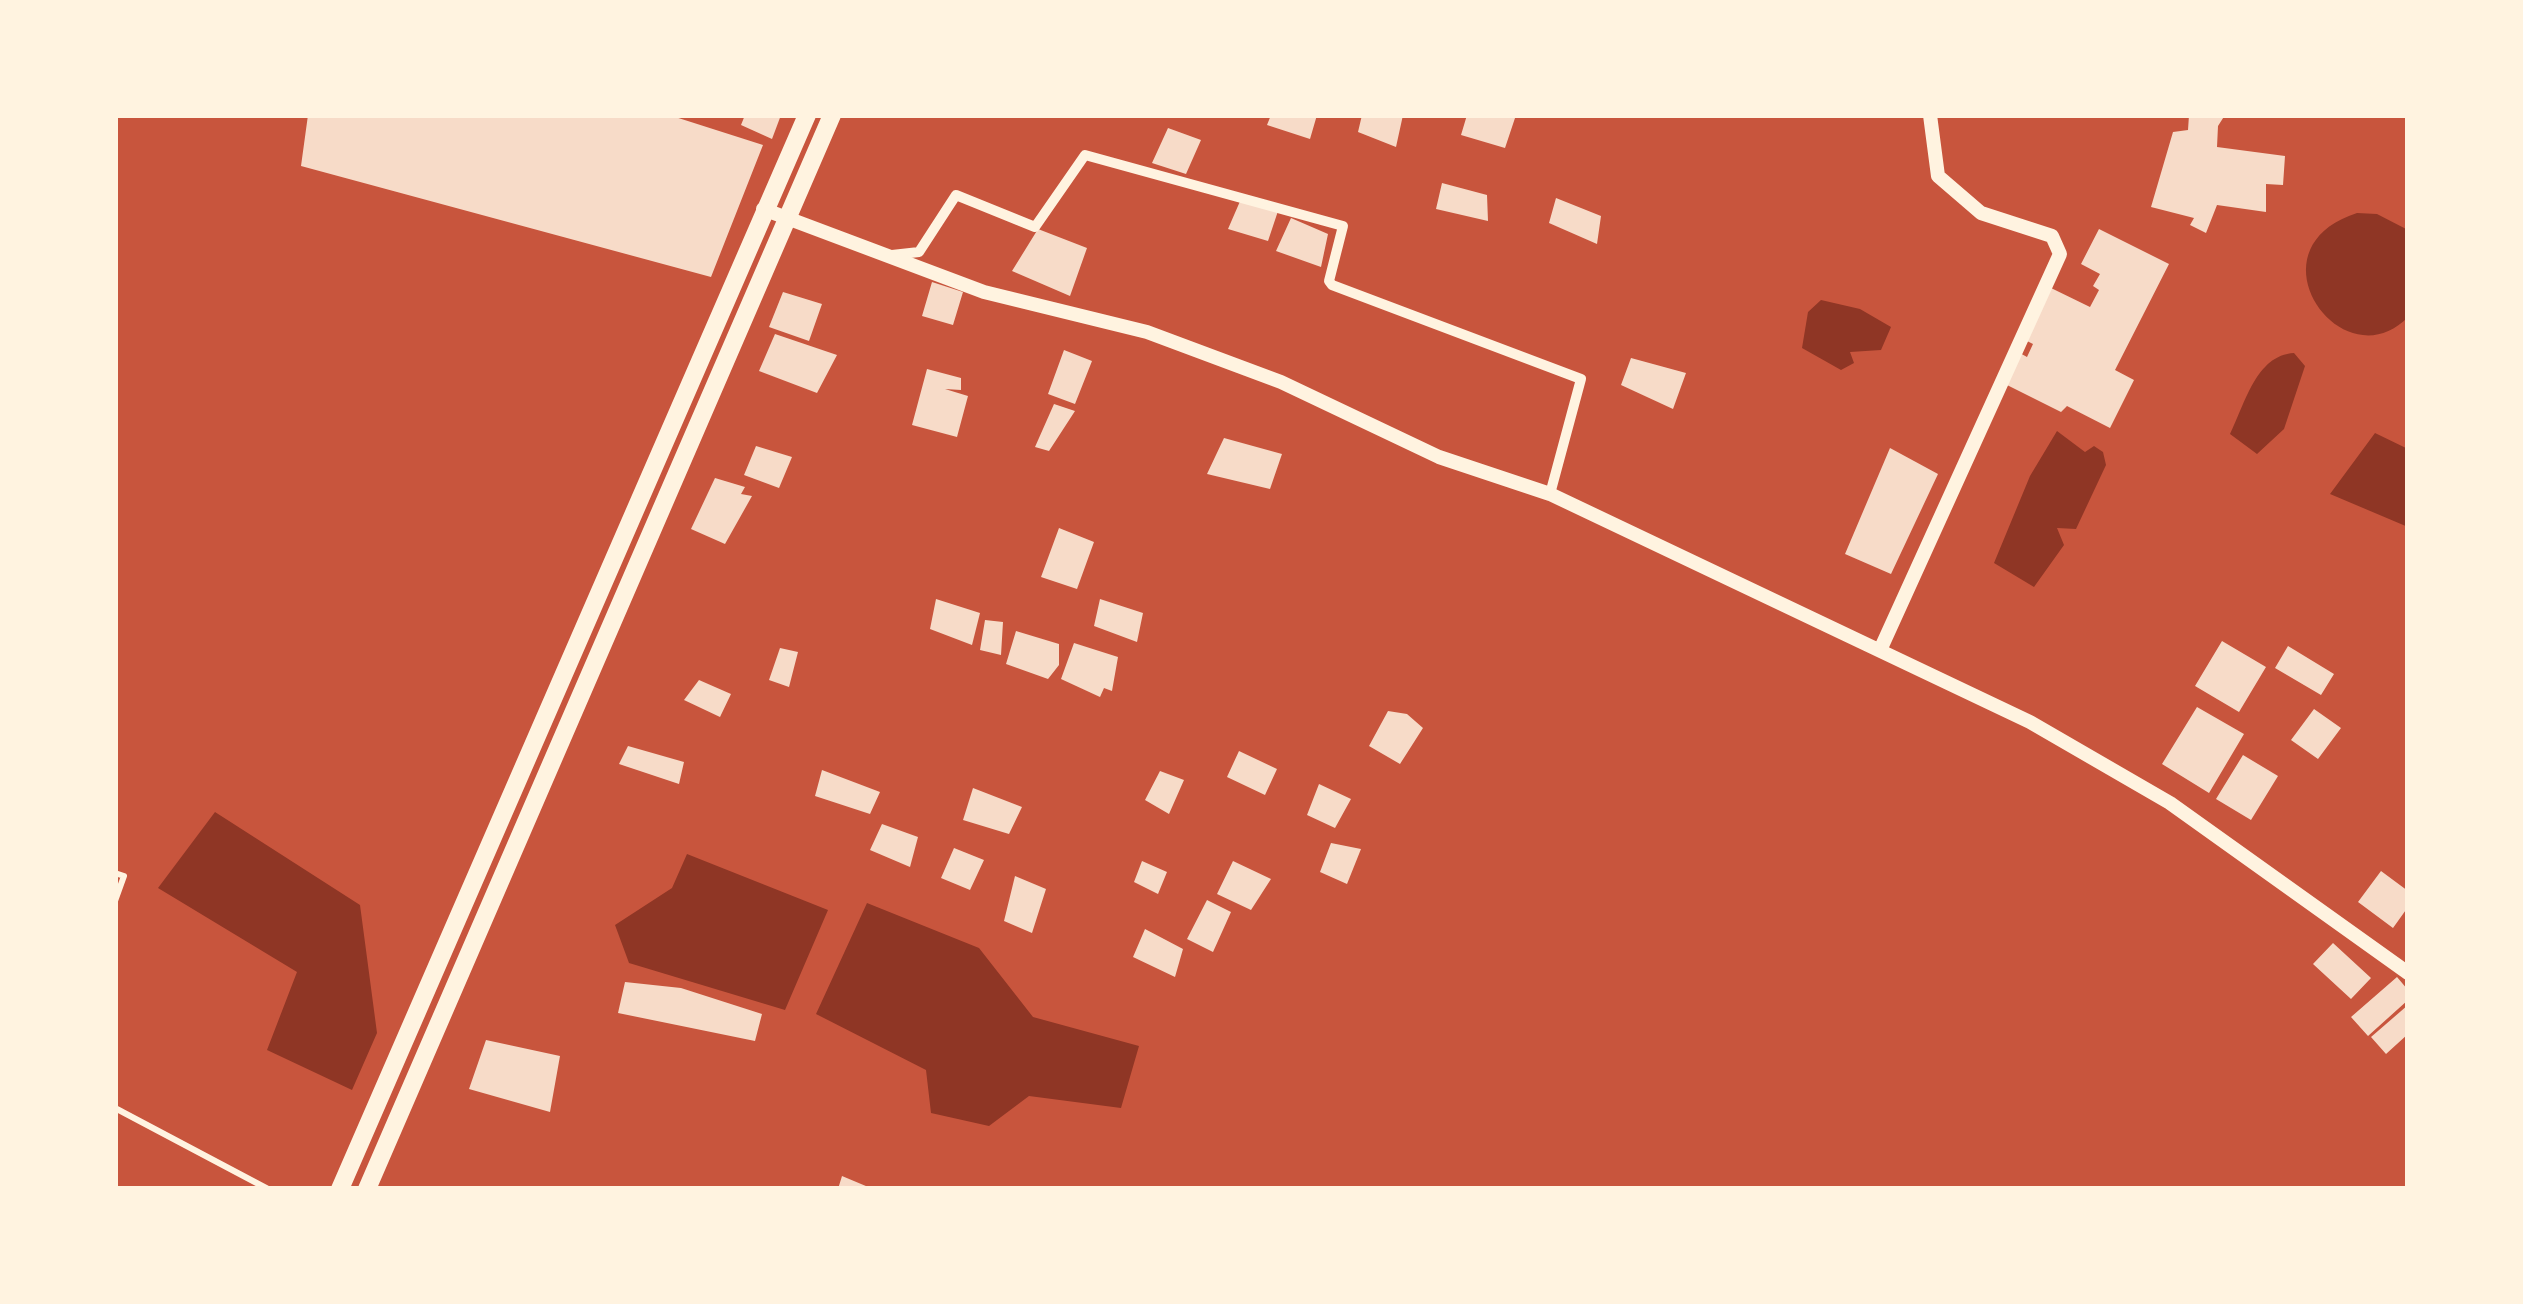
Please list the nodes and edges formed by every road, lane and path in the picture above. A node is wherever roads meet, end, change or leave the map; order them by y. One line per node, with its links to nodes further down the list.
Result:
1 (807, 115): 4 (main road)
2 (832, 115): 5 (main road)
3 (1930, 115): 8 (street)
4 (763, 209): 5 (street); 14 (main road)
5 (785, 219): 6 (street); 15 (main road)
6 (882, 255): 7 (street); 7 (street)
7 (1550, 494): 8 (street)
8 (1882, 648): 11 (street)
9 (115, 873): 10 (lane)
10 (115, 901)
11 (2408, 973)
12 (115, 1108): 13 (lane)
13 (268, 1189)
14 (340, 1189)
15 (367, 1189)

